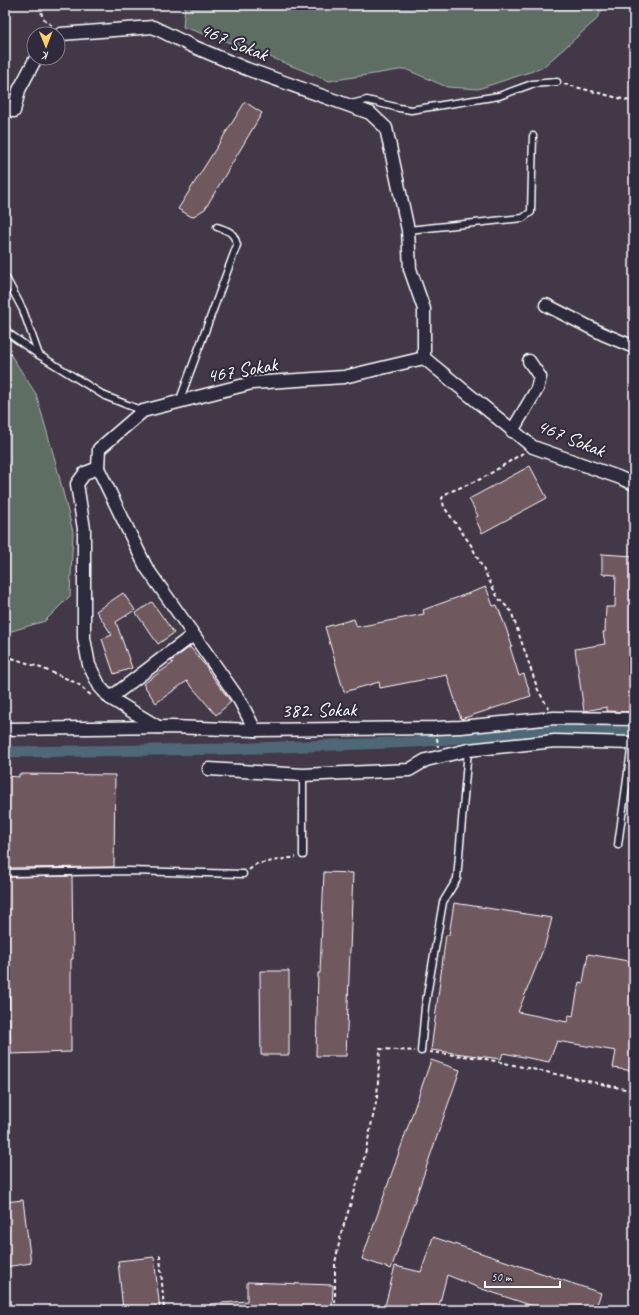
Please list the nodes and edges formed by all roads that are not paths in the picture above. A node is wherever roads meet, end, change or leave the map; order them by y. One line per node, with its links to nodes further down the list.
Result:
1 (66, 34): 4 (street, 467 Sokak)
2 (32, 66): 5 (street)
3 (557, 82): 4 (lane)
4 (347, 104): 8 (street, 467 Sokak)
5 (14, 111)
6 (533, 136): 8 (lane)
7 (217, 227): 16 (lane)
8 (408, 230): 14 (street, 467 Sokak)
9 (5, 276): 13 (lane)
10 (546, 305): 12 (street)
11 (5, 327): 13 (lane)
12 (634, 347)
13 (39, 355): 17 (lane)
14 (424, 358): 16 (street, 467 Sokak); 18 (street, 467 Sokak)
15 (529, 361): 18 (street)
16 (179, 402): 17 (street, 467 Sokak)
17 (143, 411): 19 (street, 467 Sokak)
18 (512, 430): 20 (street, 467 Sokak)
19 (98, 468): 21 (street); 22 (street)
20 (634, 484)
21 (193, 635): 22 (street); 26 (street)
22 (110, 698): 24 (street)
23 (634, 719): 26 (street, 382. Sokak)
24 (159, 727): 25 (street, 382. Sokak); 26 (street, 382. Sokak)
25 (5, 729)
26 (255, 730)
27 (633, 743): 28 (street); 31 (lane)
28 (468, 750): 30 (street); 35 (lane)
29 (209, 769): 30 (street)
30 (303, 775): 32 (lane)
31 (618, 845)
32 (303, 855)
33 (5, 873): 34 (lane)
34 (243, 874)
35 (421, 1051)

